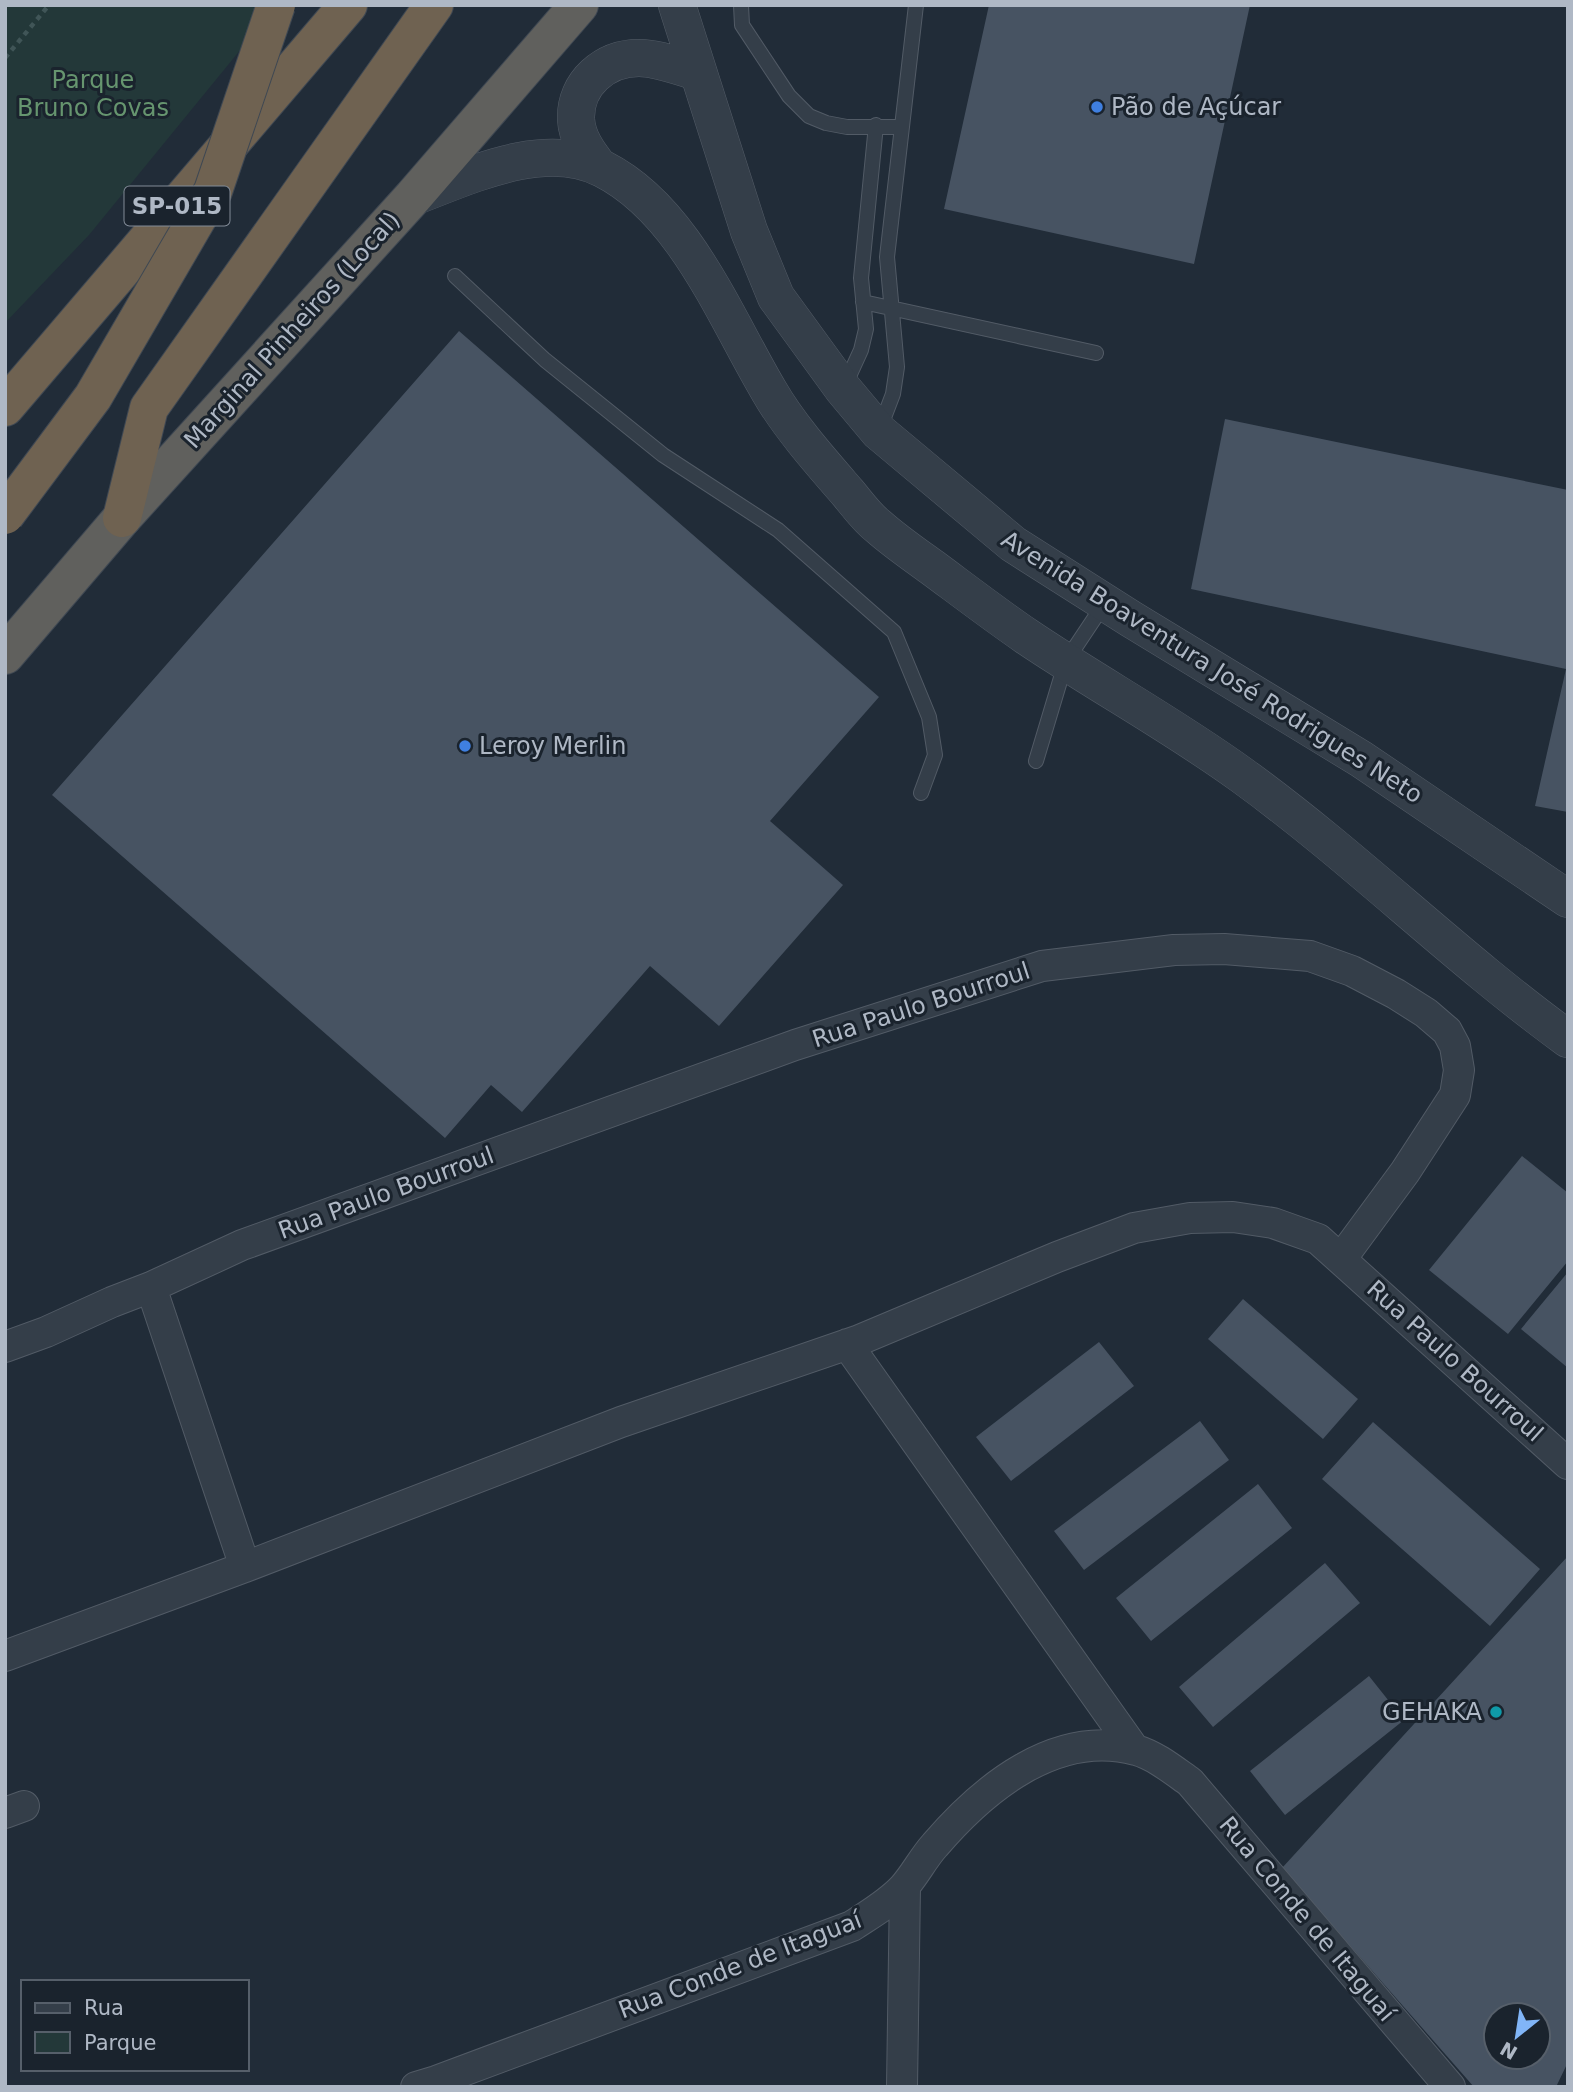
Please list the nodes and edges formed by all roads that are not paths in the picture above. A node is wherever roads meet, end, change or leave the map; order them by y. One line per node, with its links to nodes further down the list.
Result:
1 (276, 5): 20 (highway, bridge)
2 (348, 5): 18 (highway, SP-015)
3 (435, 5): 21 (highway)
4 (579, 5): 12 (highway, Marginal Pinheiros (Local))
5 (677, 5): 8 (street, Avenida Boaventura José Rodrigues Neto)
6 (741, 5): 9 (lane)
7 (916, 5): 10 (lane)
8 (698, 72): 11 (street); 17 (street, Avenida Boaventura José Rodrigues Neto)
9 (876, 125): 10 (lane); 14 (lane)
10 (901, 127): 15 (lane)
11 (599, 167): 12 (street); 24 (street)
12 (413, 197): 21 (highway, Marginal Pinheiros (Local))
13 (455, 276): 26 (lane)
14 (863, 302): 15 (lane); 17 (lane)
15 (891, 307): 16 (lane); 19 (lane)
16 (1096, 353)
17 (843, 389): 19 (street, Avenida Boaventura José Rodrigues Neto)
18 (5, 407)
19 (879, 432): 22 (street, Avenida Boaventura José Rodrigues Neto)
20 (5, 514)
21 (122, 518): 23 (highway, Marginal Pinheiros (Local))
22 (1104, 603): 24 (lane); 27 (street, Avenida Boaventura José Rodrigues Neto)
23 (5, 655)
24 (1066, 661): 25 (lane); 28 (street)
25 (1036, 761)
26 (921, 793)
27 (1568, 899)
28 (1563, 1030)
29 (1341, 1259): 30 (street, Rua Paulo Bourroul); 31 (street, Rua Paulo Bourroul); 33 (street, Rua Paulo Bourroul)
30 (151, 1287): 32 (street, Rua Paulo Bourroul); 34 (street)
31 (847, 1344): 34 (street, Rua Paulo Bourroul); 36 (street)
32 (5, 1347)
33 (1568, 1464)
34 (245, 1567): 35 (street, Rua Paulo Bourroul)
35 (5, 1656)
36 (1134, 1749): 37 (street, Rua Conde de Itaguaí); 40 (street, Rua Conde de Itaguaí)
37 (905, 1887): 38 (street, Rua Conde de Itaguaí); 39 (street)
38 (430, 2085)
39 (902, 2087)
40 (1450, 2087)

